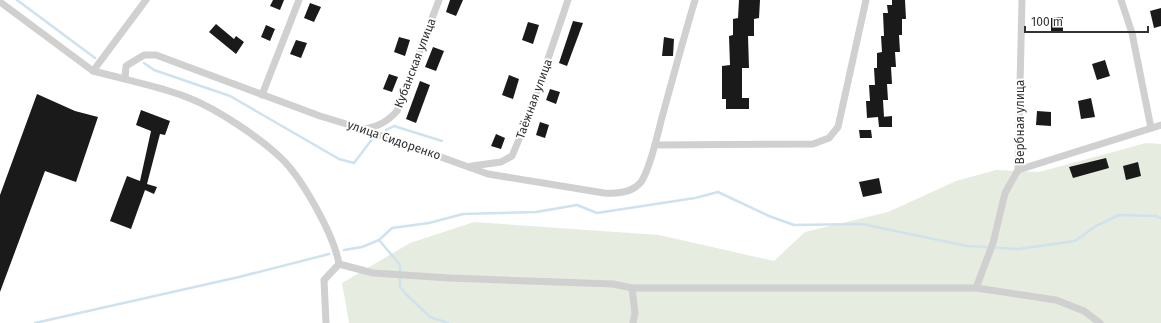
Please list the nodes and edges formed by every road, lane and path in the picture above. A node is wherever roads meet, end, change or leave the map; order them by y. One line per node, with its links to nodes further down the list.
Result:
1 (146, 0): 10 (street)
2 (299, 0): 12 (street)
3 (439, 0): 15 (street, Кубанская улица)
4 (568, 0): 17 (street, Таёжная улица)
5 (694, 0): 16 (street, улица Сидоренко)
6 (866, 0): 16 (street)
7 (1022, 0): 18 (street, Вербная улица)
8 (1121, 0): 14 (street)
9 (0, 2): 10 (street)
10 (93, 72): 11 (street)
11 (125, 79): 12 (street, улица Сидоренко); 19 (street)
12 (262, 95): 15 (street, улица Сидоренко)
13 (1161, 125): 14 (street, Вербная улица)
14 (1151, 128): 18 (street, Вербная улица)
15 (363, 129): 17 (street, улица Сидоренко)
16 (655, 145): 17 (street, улица Сидоренко)
17 (471, 166)
18 (1018, 170): 21 (street)
19 (339, 264): 20 (street); 22 (street)
20 (632, 288): 21 (street); 23 (street)
21 (976, 288): 24 (street)
22 (326, 323)
23 (633, 323)
24 (1100, 323)

